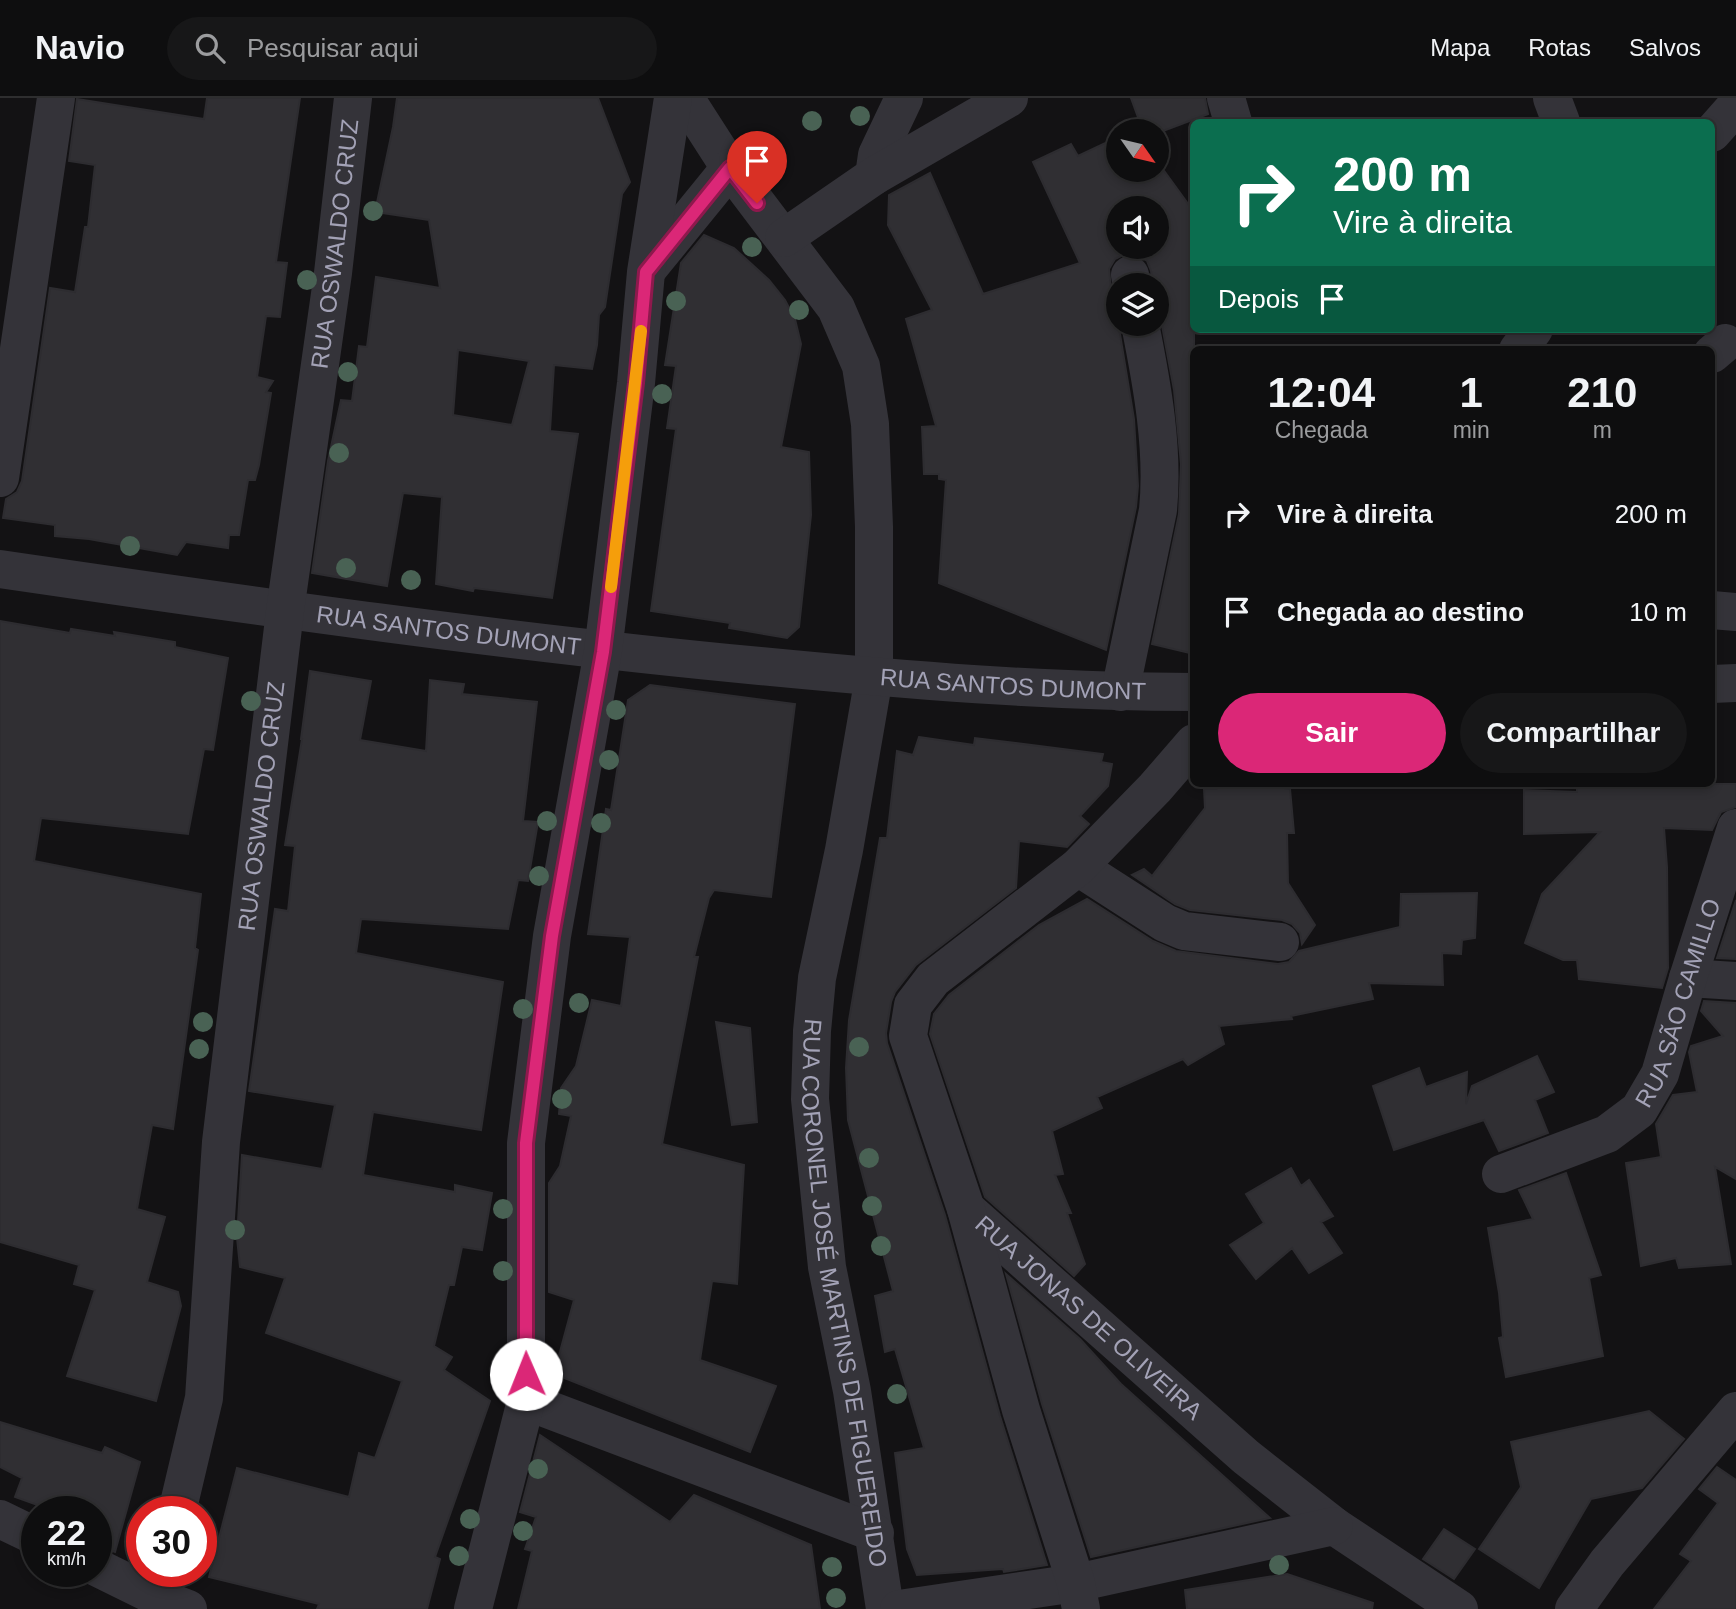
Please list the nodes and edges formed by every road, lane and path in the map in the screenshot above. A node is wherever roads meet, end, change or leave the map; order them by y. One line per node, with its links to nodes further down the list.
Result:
1 (57, 98): 18 (street)
2 (353, 98): 21 (street, RUA OSWALDO CRUZ)
3 (673, 98): 16 (street)
4 (685, 98): 13 (street)
5 (904, 98): 14 (street)
6 (1009, 98): 14 (street)
7 (1226, 98): 10 (street)
8 (1552, 98): 11 (street)
9 (1736, 106): 12 (street)
10 (1232, 119)
11 (1560, 119)
12 (1715, 130)
13 (730, 168): 15 (street); 16 (street)
14 (874, 176): 15 (street)
15 (784, 238): 24 (street, RUA CORONEL JOSÉ MARTINS DE FIGUEREIDO)
16 (646, 272): 23 (street)
17 (1142, 336): 27 (street)
18 (0, 478)
19 (0, 569): 21 (street, RUA SANTOS DUMONT)
20 (1715, 610): 22 (street)
21 (285, 611): 23 (street, RUA SANTOS DUMONT); 39 (street, RUA OSWALDO CRUZ)
22 (1736, 612)
23 (603, 652): 24 (street, RUA SANTOS DUMONT); 37 (street)
24 (874, 677): 27 (street, RUA SANTOS DUMONT); 43 (street, RUA CORONEL JOSÉ MARTINS DE FIGUEREIDO)
25 (1736, 683): 26 (street)
26 (1715, 684)
27 (1120, 692): 28 (street, RUA SANTOS DUMONT)
28 (1190, 692)
29 (1190, 748): 31 (street, RUA JONAS DE OLIVEIRA)
30 (1736, 828): 33 (street, RUA SÃO CAMILLO)
31 (1078, 867): 32 (street); 36 (street, RUA JONAS DE OLIVEIRA)
32 (1280, 942)
33 (1688, 978): 34 (street); 35 (street, RUA SÃO CAMILLO)
34 (1736, 981)
35 (1501, 1174)
36 (966, 1209): 41 (street, RUA JONAS DE OLIVEIRA); 45 (street)
37 (526, 1401): 43 (street); 47 (street)
38 (1736, 1411): 51 (street)
39 (181, 1496)
40 (0, 1519): 42 (street)
41 (1334, 1526): 45 (street); 50 (street, RUA JONAS DE OLIVEIRA)
42 (21, 1529)
43 (874, 1533): 48 (street, RUA CORONEL JOSÉ MARTINS DE FIGUEREIDO)
44 (112, 1574): 46 (street)
45 (1078, 1596): 49 (street)
46 (166, 1597)
47 (473, 1609)
48 (885, 1609)
49 (899, 1609)
50 (1459, 1609)
51 (1574, 1609)

